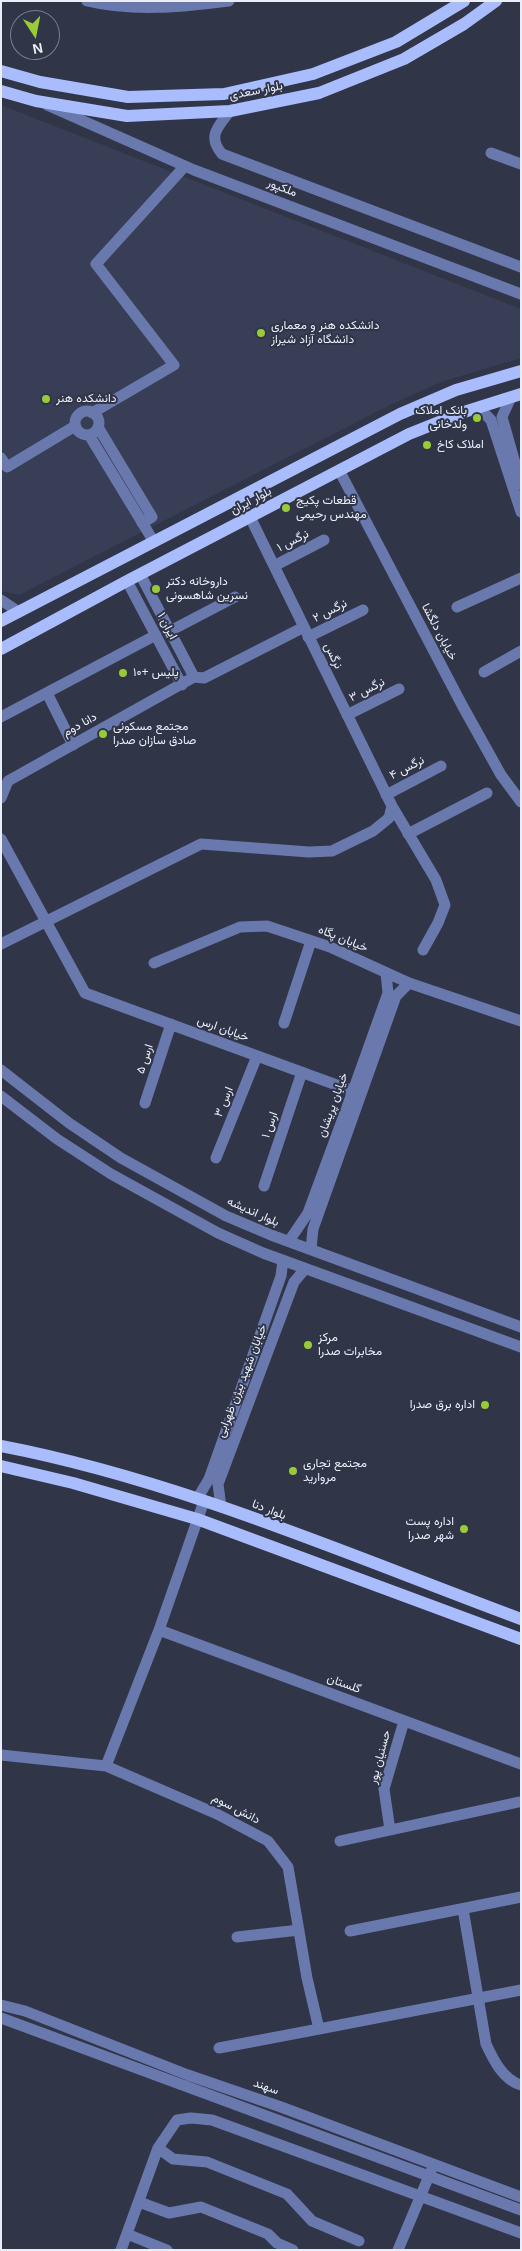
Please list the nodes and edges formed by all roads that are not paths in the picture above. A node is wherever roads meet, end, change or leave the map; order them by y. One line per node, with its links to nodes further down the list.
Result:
1 (87, 1): 2 (street)
2 (229, 1)
3 (464, 1): 5 (main road, بلوار سعدی)
4 (496, 1): 8 (main road, بلوار سعدی)
5 (1, 71)
6 (1, 91): 7 (main road, بلوار سعدی)
7 (36, 101): 8 (main road, بلوار سعدی); 11 (street, ملکپور)
8 (230, 111): 12 (street, ملکپور)
9 (491, 153): 10 (street)
10 (521, 164)
11 (185, 166): 13 (street, ملکپور); 17 (street)
12 (521, 267)
13 (521, 294)
14 (521, 371): 28 (main road, بلوار ایران)
15 (516, 396): 16 (main road, بلوار ایران); 23 (street)
16 (470, 410): 22 (main road, بلوار ایران); 24 (street)
17 (92, 413): 18 (street); 19 (street)
18 (75, 426): 20 (street); 21 (street)
19 (98, 427): 20 (street); 26 (street)
20 (89, 435): 26 (street)
21 (1, 458)
22 (339, 470): 25 (main road, بلوار ایران); 56 (street, خیابان دلگشا)
23 (521, 484)
24 (521, 512)
25 (250, 517): 29 (street, نرگس); 30 (main road, بلوار ایران)
26 (142, 523): 28 (street)
27 (324, 540): 29 (street, نرگس ۱)
28 (154, 542): 37 (main road, بلوار ایران)
29 (274, 566): 40 (street, نرگس)
30 (140, 574): 32 (main road, بلوار ایران); 39 (street, ایران ۱)
31 (521, 578): 35 (street)
32 (127, 581): 41 (street, ایران ۱); 42 (main road, بلوار ایران)
33 (235, 597): 39 (street)
34 (1, 600): 37 (street)
35 (457, 607)
36 (363, 610): 40 (street, نرگس ۲)
37 (19, 612): 38 (main road, بلوار ایران)
38 (1, 621)
39 (170, 631): 45 (street, ایران ۱)
40 (306, 632): 45 (street, نرگس ۲); 49 (street, نرگس)
41 (156, 635): 46 (street, ایران ۱); 48 (street)
42 (1, 649)
43 (521, 651): 44 (street)
44 (484, 672)
45 (194, 677): 46 (street, دانا دوم)
46 (182, 685): 51 (street, دانا دوم)
47 (399, 689): 49 (street, نرگس ۳)
48 (47, 693): 50 (street); 51 (street)
49 (347, 715): 54 (street, نرگس)
50 (1, 717)
51 (73, 745): 55 (street, دانا دوم)
52 (441, 766): 54 (street, نرگس ۴)
53 (487, 793): 58 (street)
54 (386, 794): 57 (street, نرگس)
55 (1, 798)
56 (521, 802)
57 (392, 806): 58 (street, نرگس); 60 (street)
58 (408, 834): 63 (street, نرگس)
59 (1, 839): 60 (street)
60 (46, 921): 62 (street); 69 (street, خیابان ارس)
61 (311, 941): 64 (street, خیابان پگاه); 65 (street, خیابان پگاه); 68 (street)
62 (1, 944)
63 (423, 950)
64 (154, 963)
65 (386, 973): 66 (street, خیابان پگاه); 73 (street, خیابان پریشان)
66 (409, 983): 67 (street, خیابان پگاه); 79 (street, خیابان پریشان)
67 (521, 1021)
68 (284, 1023)
69 (171, 1024): 70 (street, خیابان ارس); 75 (street, ارس ۵)
70 (257, 1056): 72 (street, خیابان ارس); 76 (street, ارس ۳)
71 (1, 1070): 78 (street, بلوار اندیشه)
72 (302, 1072): 73 (street, خیابان ارس); 77 (street, ارس ۱)
73 (353, 1091): 78 (street, خیابان پریشان)
74 (1, 1096): 80 (street)
75 (145, 1103)
76 (216, 1158)
77 (264, 1186)
78 (289, 1241): 79 (street, بلوار اندیشه)
79 (311, 1249): 82 (street, بلوار اندیشه)
80 (283, 1260): 81 (street); 86 (street, خیابان شهید بیژن ظهرابی)
81 (305, 1269): 83 (street); 87 (street, خیابان شهید بیژن ظهرابی)
82 (521, 1327)
83 (521, 1347)
84 (1, 1446): 86 (main road, بلوار دنا)
85 (1, 1466): 88 (main road)
86 (200, 1500): 87 (main road, بلوار دنا); 88 (street, خیابان شهید بیژن ظهرابی)
87 (221, 1507): 89 (main road, بلوار دنا)
88 (197, 1519): 90 (street, خیابان شهید بیژن ظهرابی); 91 (main road)
89 (521, 1619)
90 (158, 1630): 92 (street, گلستان); 95 (street, خیابان شهید بیژن ظهرابی)
91 (521, 1639)
92 (404, 1721): 94 (street, گلستان); 97 (street, حسنیان پور)
93 (1, 1755): 95 (street, دانش سوم)
94 (521, 1764)
95 (106, 1766): 101 (street, دانش سوم)
96 (518, 1802): 97 (street)
97 (390, 1830): 98 (street)
98 (340, 1841)
99 (521, 1897): 100 (street)
100 (463, 1909): 102 (street); 105 (street)
101 (300, 1930): 103 (street); 108 (street, دانش سوم)
102 (350, 1930)
103 (237, 1938)
104 (521, 1990): 105 (street)
105 (478, 1998): 108 (street); 110 (street)
106 (1, 2005): 112 (street, سهند)
107 (1, 2018): 113 (street)
108 (319, 2029): 109 (street)
109 (219, 2048)
110 (521, 2085)
111 (158, 2148): 114 (street); 116 (street); 120 (street)
112 (434, 2164): 113 (street); 115 (street, سهند)
113 (429, 2176): 114 (street); 117 (street)
114 (420, 2196): 118 (street); 124 (street)
115 (521, 2197)
116 (139, 2202): 119 (street); 123 (street)
117 (521, 2210)
118 (521, 2233)
119 (127, 2234): 121 (street); 122 (street)
120 (359, 2241)
121 (121, 2250)
122 (167, 2250)
123 (293, 2250)
124 (398, 2250)

